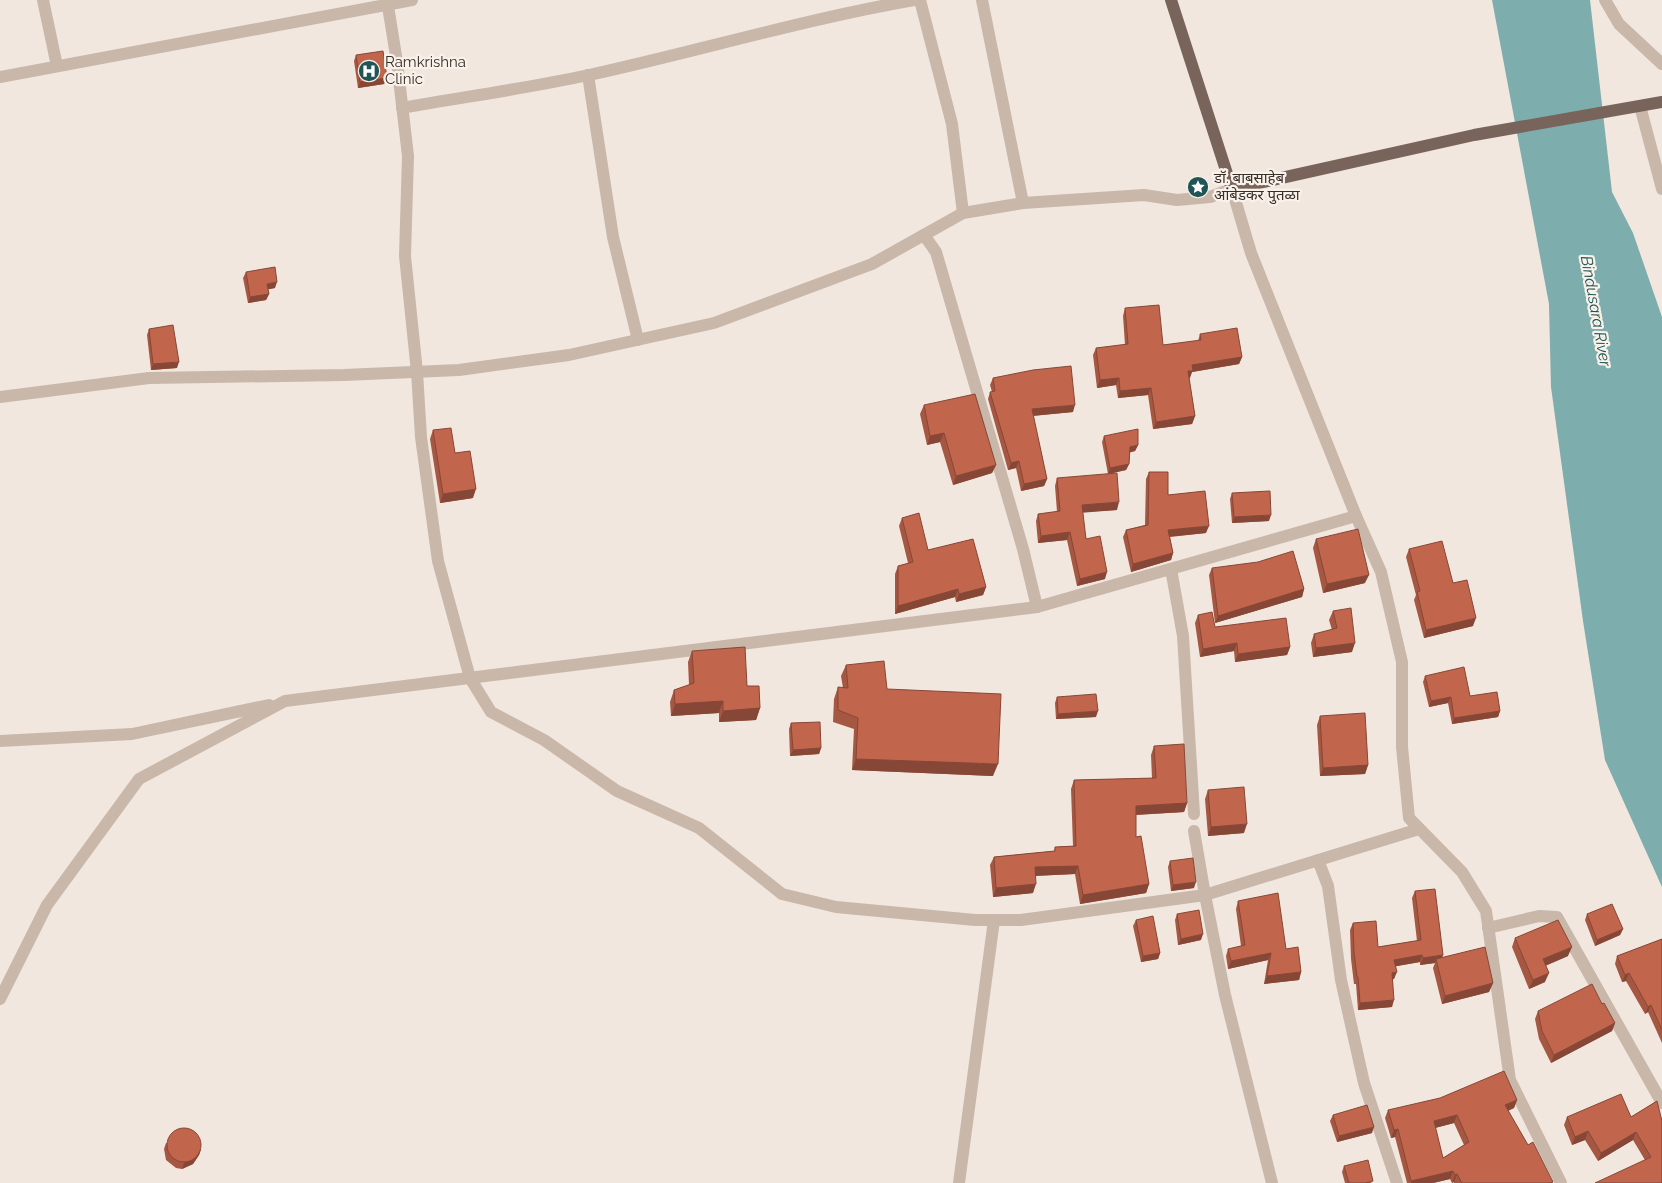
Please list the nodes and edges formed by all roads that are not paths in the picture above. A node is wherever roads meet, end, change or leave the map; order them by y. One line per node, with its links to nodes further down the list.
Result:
1 (44, 0): 10 (street)
2 (412, 0): 8 (street)
3 (914, 0): 11 (street)
4 (920, 0): 19 (street)
5 (982, 0): 18 (street)
6 (1171, 0): 17 (main road)
7 (1605, 0): 9 (street)
8 (387, 2): 10 (street); 15 (street)
9 (1662, 64)
10 (57, 66): 12 (street)
11 (588, 75): 15 (street); 21 (street)
12 (0, 77)
13 (1662, 102): 14 (main road)
14 (1640, 106): 16 (street); 17 (main road)
15 (402, 108): 22 (street)
16 (1662, 188)
17 (1232, 189): 18 (street); 24 (street)
18 (1023, 203): 19 (street)
19 (963, 213): 20 (street)
20 (924, 235): 21 (street); 26 (street)
21 (638, 340): 22 (street)
22 (416, 372): 23 (street); 27 (street)
23 (0, 397)
24 (1356, 516): 25 (street); 31 (street)
25 (1171, 569): 26 (street); 30 (street)
26 (1037, 607): 27 (street)
27 (470, 678): 28 (street); 35 (street)
28 (285, 701): 29 (street); 37 (street)
29 (0, 740)
30 (1194, 814)
31 (1419, 829): 33 (street); 36 (street)
32 (1194, 831): 34 (street)
33 (1318, 860): 34 (street); 41 (street)
34 (1205, 895): 35 (street); 40 (street)
35 (994, 920): 39 (street)
36 (1488, 928): 38 (street); 42 (street)
37 (0, 999)
38 (1662, 1103)
39 (960, 1183)
40 (1272, 1183)
41 (1397, 1183)
42 (1561, 1183)

